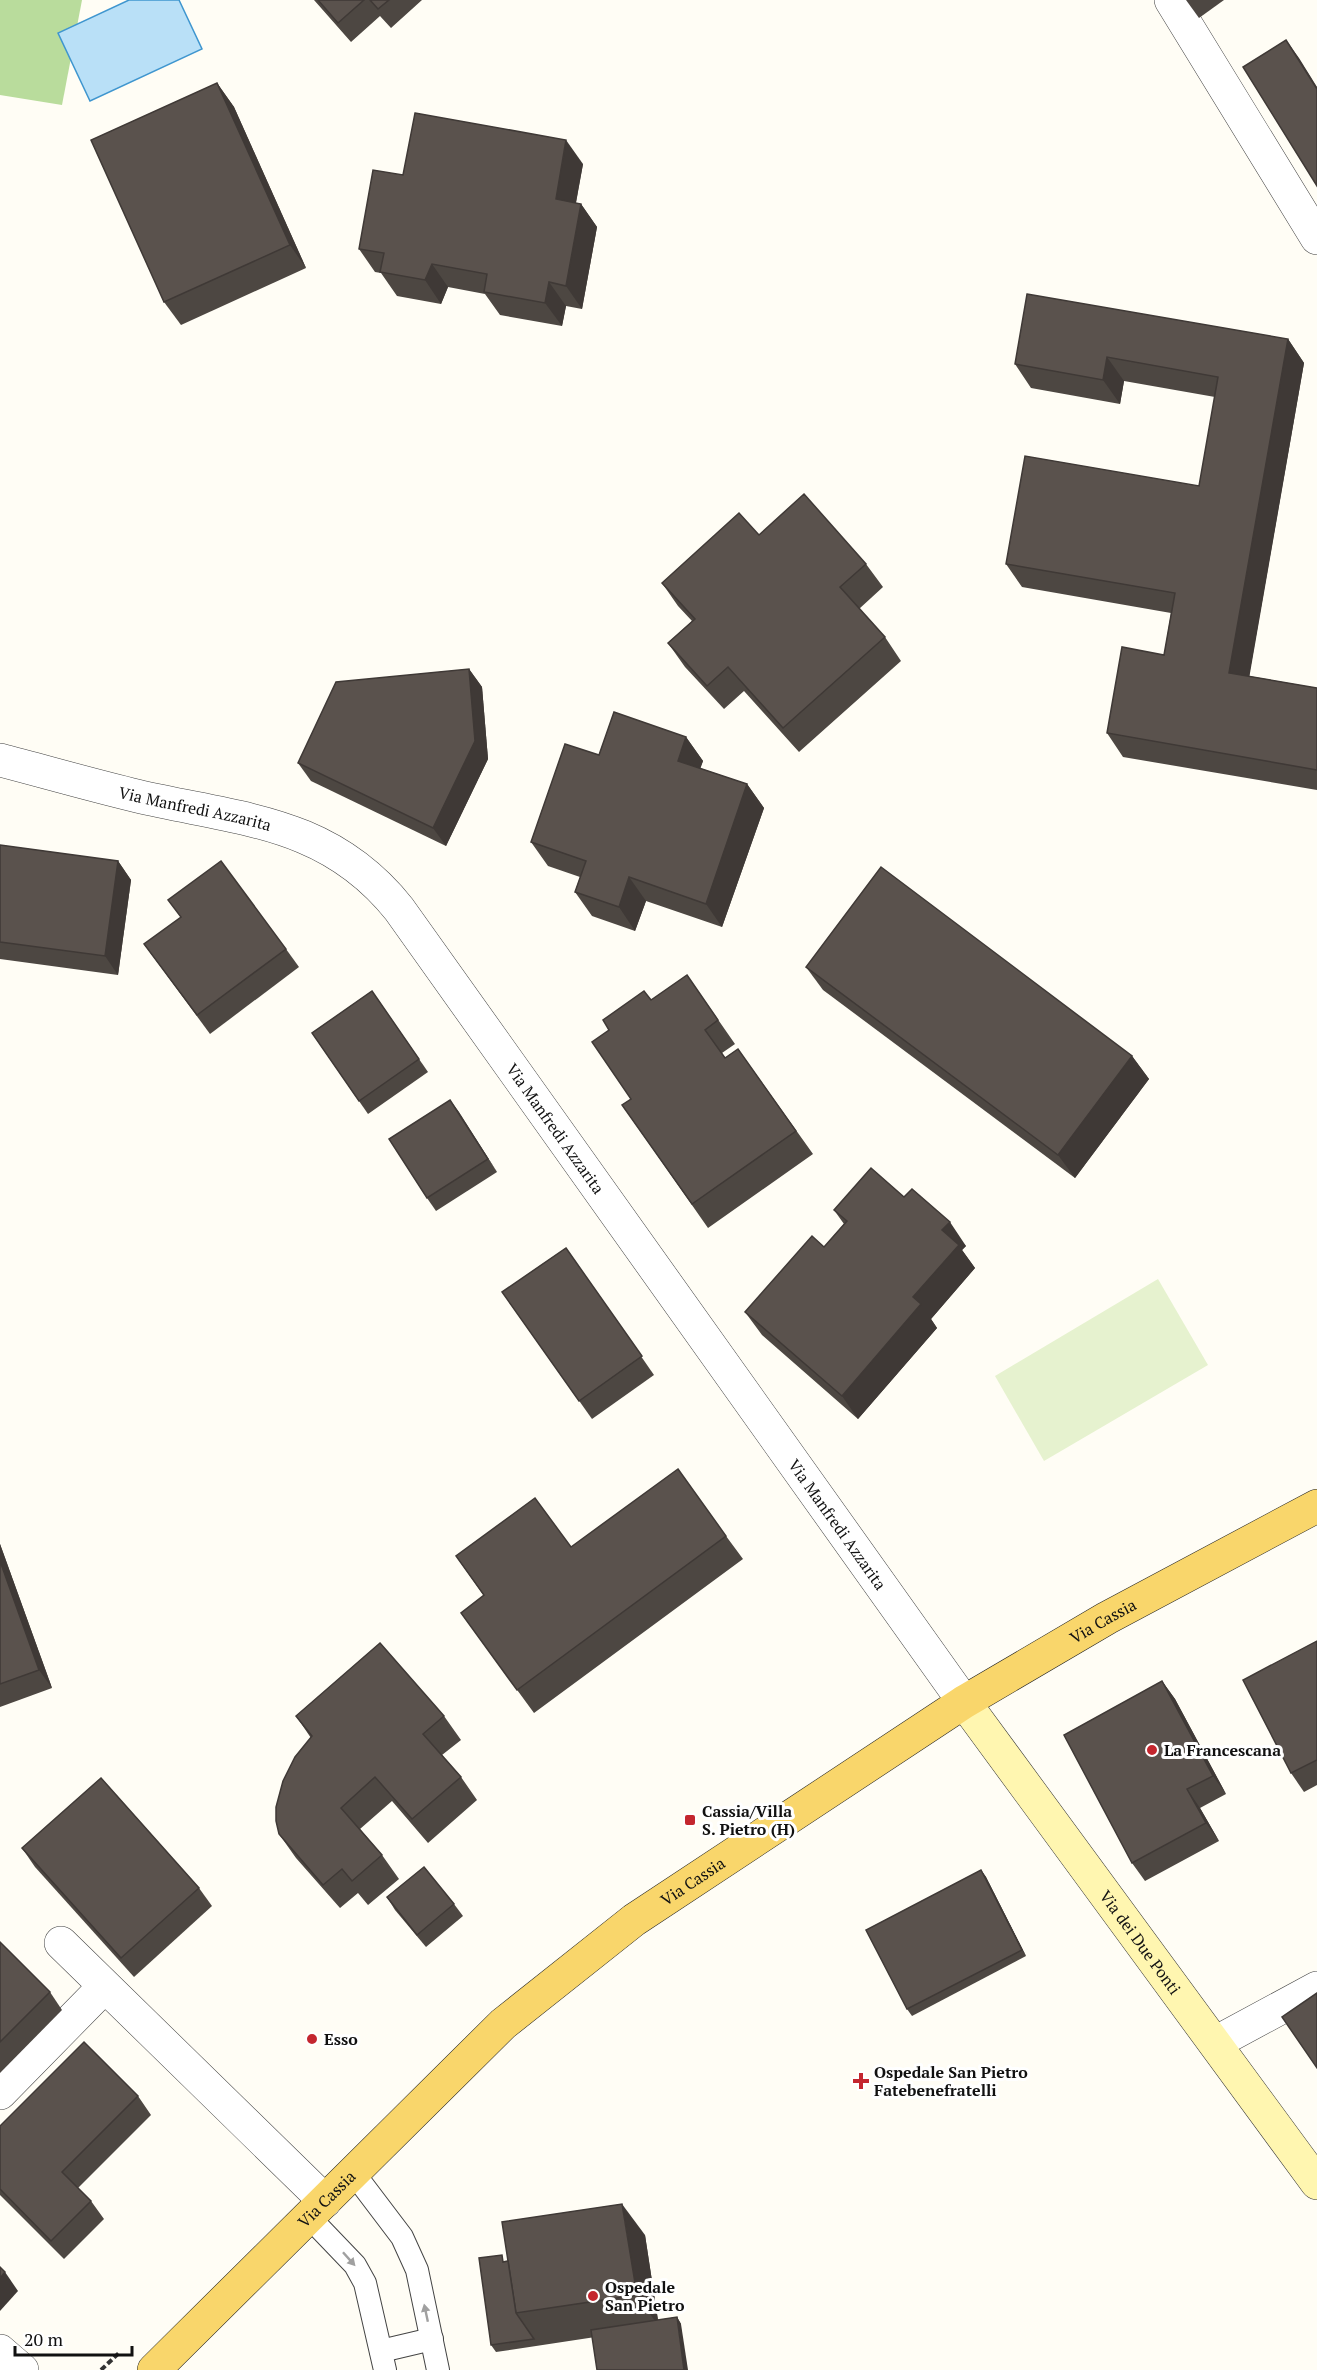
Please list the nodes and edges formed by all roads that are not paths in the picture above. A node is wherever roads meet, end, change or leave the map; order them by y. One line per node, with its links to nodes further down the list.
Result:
1 (1171, 0): 2 (street)
2 (1317, 238)
3 (0, 760): 5 (street, Via Manfredi Azzarita)
4 (1317, 1506): 5 (main road, Via Cassia)
5 (964, 1702): 9 (street, Via dei Due Ponti); 11 (main road, Via Cassia)
6 (61, 1943): 7 (street)
7 (104, 1986): 10 (street); 13 (street)
8 (1317, 1988): 9 (street)
9 (1217, 2043): 12 (street, Via dei Due Ponti)
10 (0, 2093)
11 (352, 2171): 13 (main road, Via Cassia); 14 (lane, one-way to 11)
12 (1317, 2182)
13 (317, 2209): 16 (lane, one-way to 16); 18 (main road, Via Cassia)
14 (432, 2339): 16 (lane); 19 (lane)
15 (0, 2351): 17 (street)
16 (383, 2360)
17 (22, 2370)
18 (154, 2370)
19 (438, 2370)

